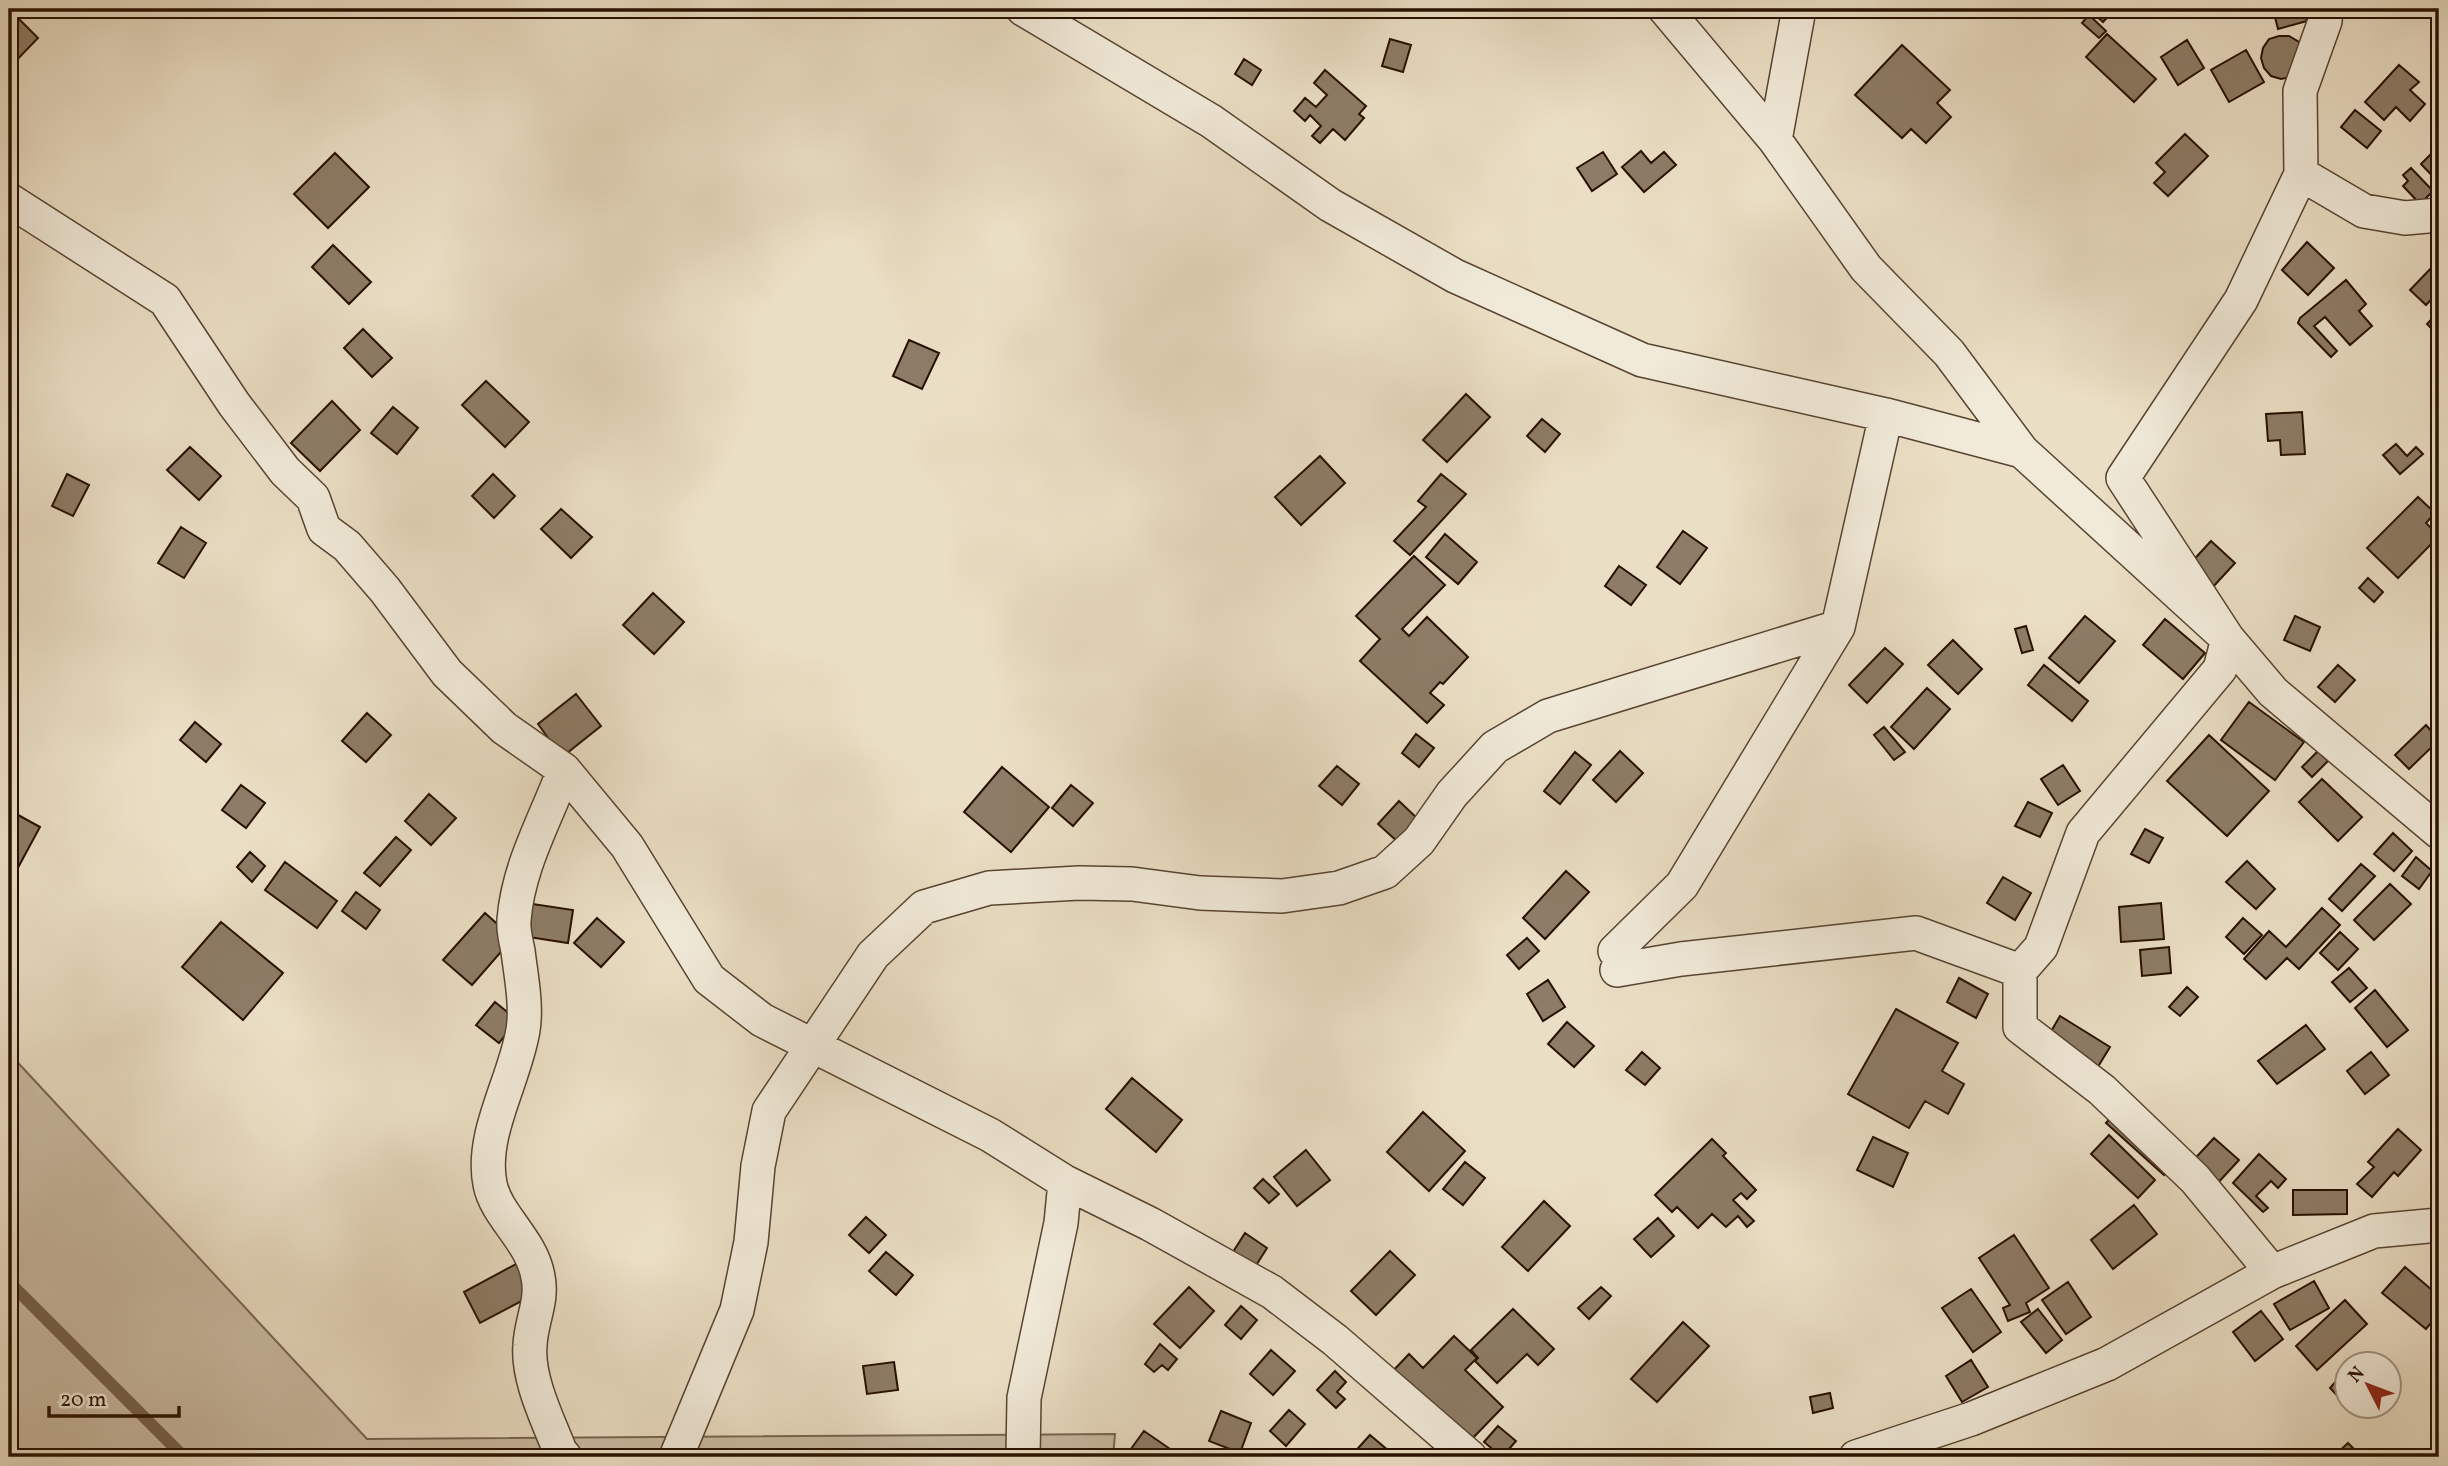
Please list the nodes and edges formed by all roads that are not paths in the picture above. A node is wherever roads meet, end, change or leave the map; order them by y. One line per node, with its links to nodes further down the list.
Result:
1 (1023, 9): 9 (street)
2 (1665, 9): 5 (street)
3 (1799, 9): 5 (street)
4 (2326, 9): 6 (street)
5 (1775, 140): 10 (street)
6 (2301, 174): 8 (street); 12 (street)
7 (9, 200): 13 (street)
8 (2439, 215)
9 (1886, 415): 10 (street); 11 (street)
10 (2022, 451): 12 (street)
11 (1838, 627): 15 (street); 16 (street)
12 (2228, 639): 14 (street); 15 (street)
13 (564, 770): 16 (street); 20 (street)
14 (2439, 832)
15 (2020, 971): 19 (street)
16 (813, 1045): 17 (street); 21 (street)
17 (1065, 1182): 22 (street); 23 (street)
18 (2439, 1225): 19 (street)
19 (2272, 1272): 24 (street)
20 (565, 1457)
21 (676, 1457)
22 (1023, 1457)
23 (1470, 1457)
24 (1856, 1457)

